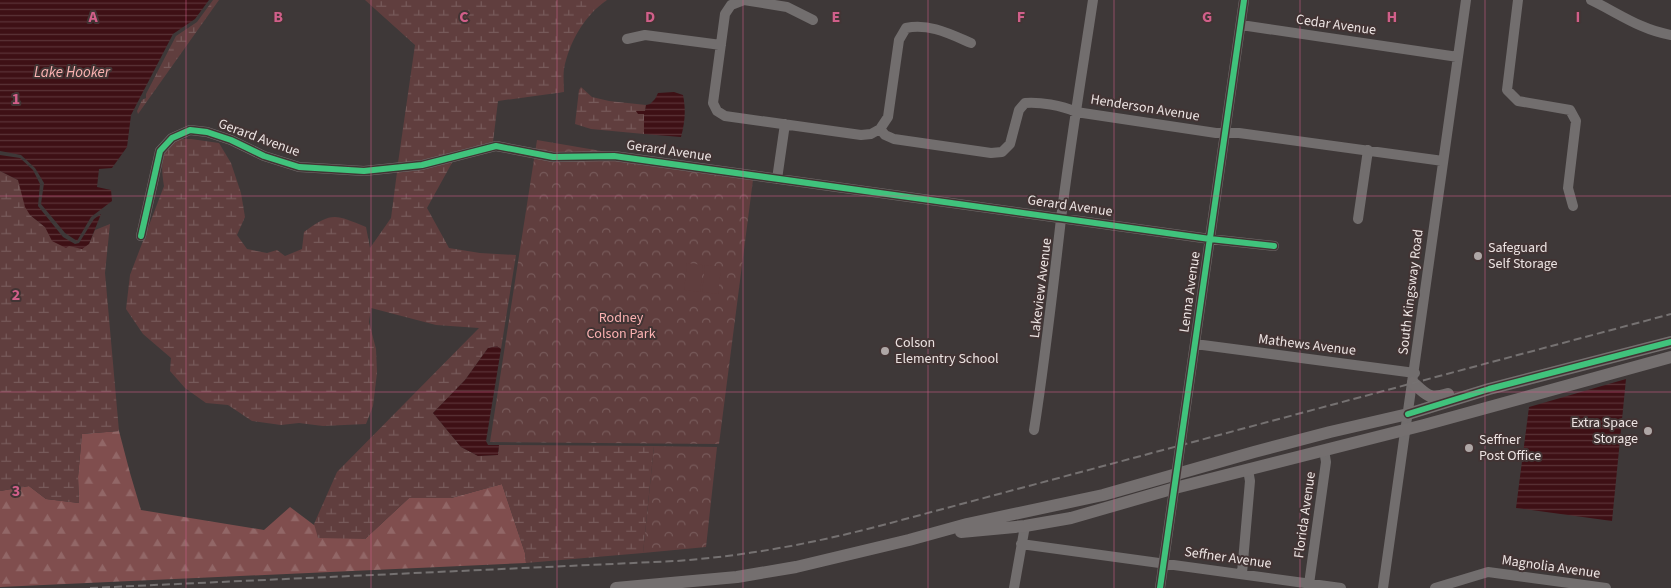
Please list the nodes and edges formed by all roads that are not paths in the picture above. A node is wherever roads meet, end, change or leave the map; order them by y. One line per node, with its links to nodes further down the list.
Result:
1 (1093, 0): 13 (street, Lakeview Avenue)
2 (1244, 0): 7 (street, Lenna Avenue)
3 (1466, 0): 12 (street, South Kingsway Road)
4 (1518, 0): 20 (street)
5 (1591, 0): 8 (street)
6 (813, 20): 11 (street)
7 (1240, 25): 12 (street, Cedar Avenue); 16 (street, Lenna Avenue)
8 (1671, 35)
9 (627, 40): 11 (street)
10 (971, 43): 15 (street)
11 (721, 45): 14 (street)
12 (1458, 57): 18 (street, South Kingsway Road)
13 (1076, 112): 15 (street, Henderson Avenue); 16 (street, Henderson Avenue); 21 (street, Lakeview Avenue)
14 (785, 124): 15 (street); 19 (street)
15 (880, 129)
16 (1225, 134): 17 (street, Henderson Avenue); 24 (street, Lenna Avenue)
17 (1368, 150): 18 (street, Henderson Avenue); 22 (street)
18 (1443, 161): 30 (street, South Kingsway Road)
19 (777, 179): 21 (street, Gerard Avenue); 23 (street, Gerard Avenue)
20 (1573, 206)
21 (1061, 218): 24 (street, Gerard Avenue); 33 (street, Lakeview Avenue)
22 (1358, 219)
23 (141, 236)
24 (1210, 239): 25 (street, Gerard Avenue); 27 (street, Lenna Avenue)
25 (1274, 246)
26 (1671, 342): 29 (main road)
27 (1195, 344): 30 (street, Mathews Avenue); 36 (street, Lenna Avenue)
28 (1671, 357): 32 (main road)
29 (1584, 365): 30 (main road); 31 (main road)
30 (1414, 378): 31 (street, South Kingsway Road)
31 (1408, 414): 32 (street, South Kingsway Road); 36 (main road)
32 (1406, 428): 34 (main road); 49 (street, South Kingsway Road)
33 (1034, 430)
34 (1324, 450): 35 (main road); 43 (street, Florida Avenue)
35 (1248, 470): 37 (main road); 42 (street)
36 (1175, 475): 37 (street, Lenna Avenue); 39 (main road)
37 (1175, 488): 38 (main road); 41 (street, Lenna Avenue)
38 (1025, 526): 39 (main road); 40 (street)
39 (909, 540): 44 (main road)
40 (1021, 544): 41 (street, Seffner Avenue); 46 (street)
41 (1163, 563): 42 (street, Seffner Avenue); 47 (street, Lenna Avenue)
42 (1242, 573): 43 (street, Seffner Avenue)
43 (1309, 584): 48 (street, Seffner Avenue)
44 (667, 586): 45 (main road)
45 (616, 588)
46 (1014, 588)
47 (1160, 588)
48 (1341, 588)
49 (1383, 588)
50 (1435, 588): 51 (street, Magnolia Avenue)
51 (1606, 588)

